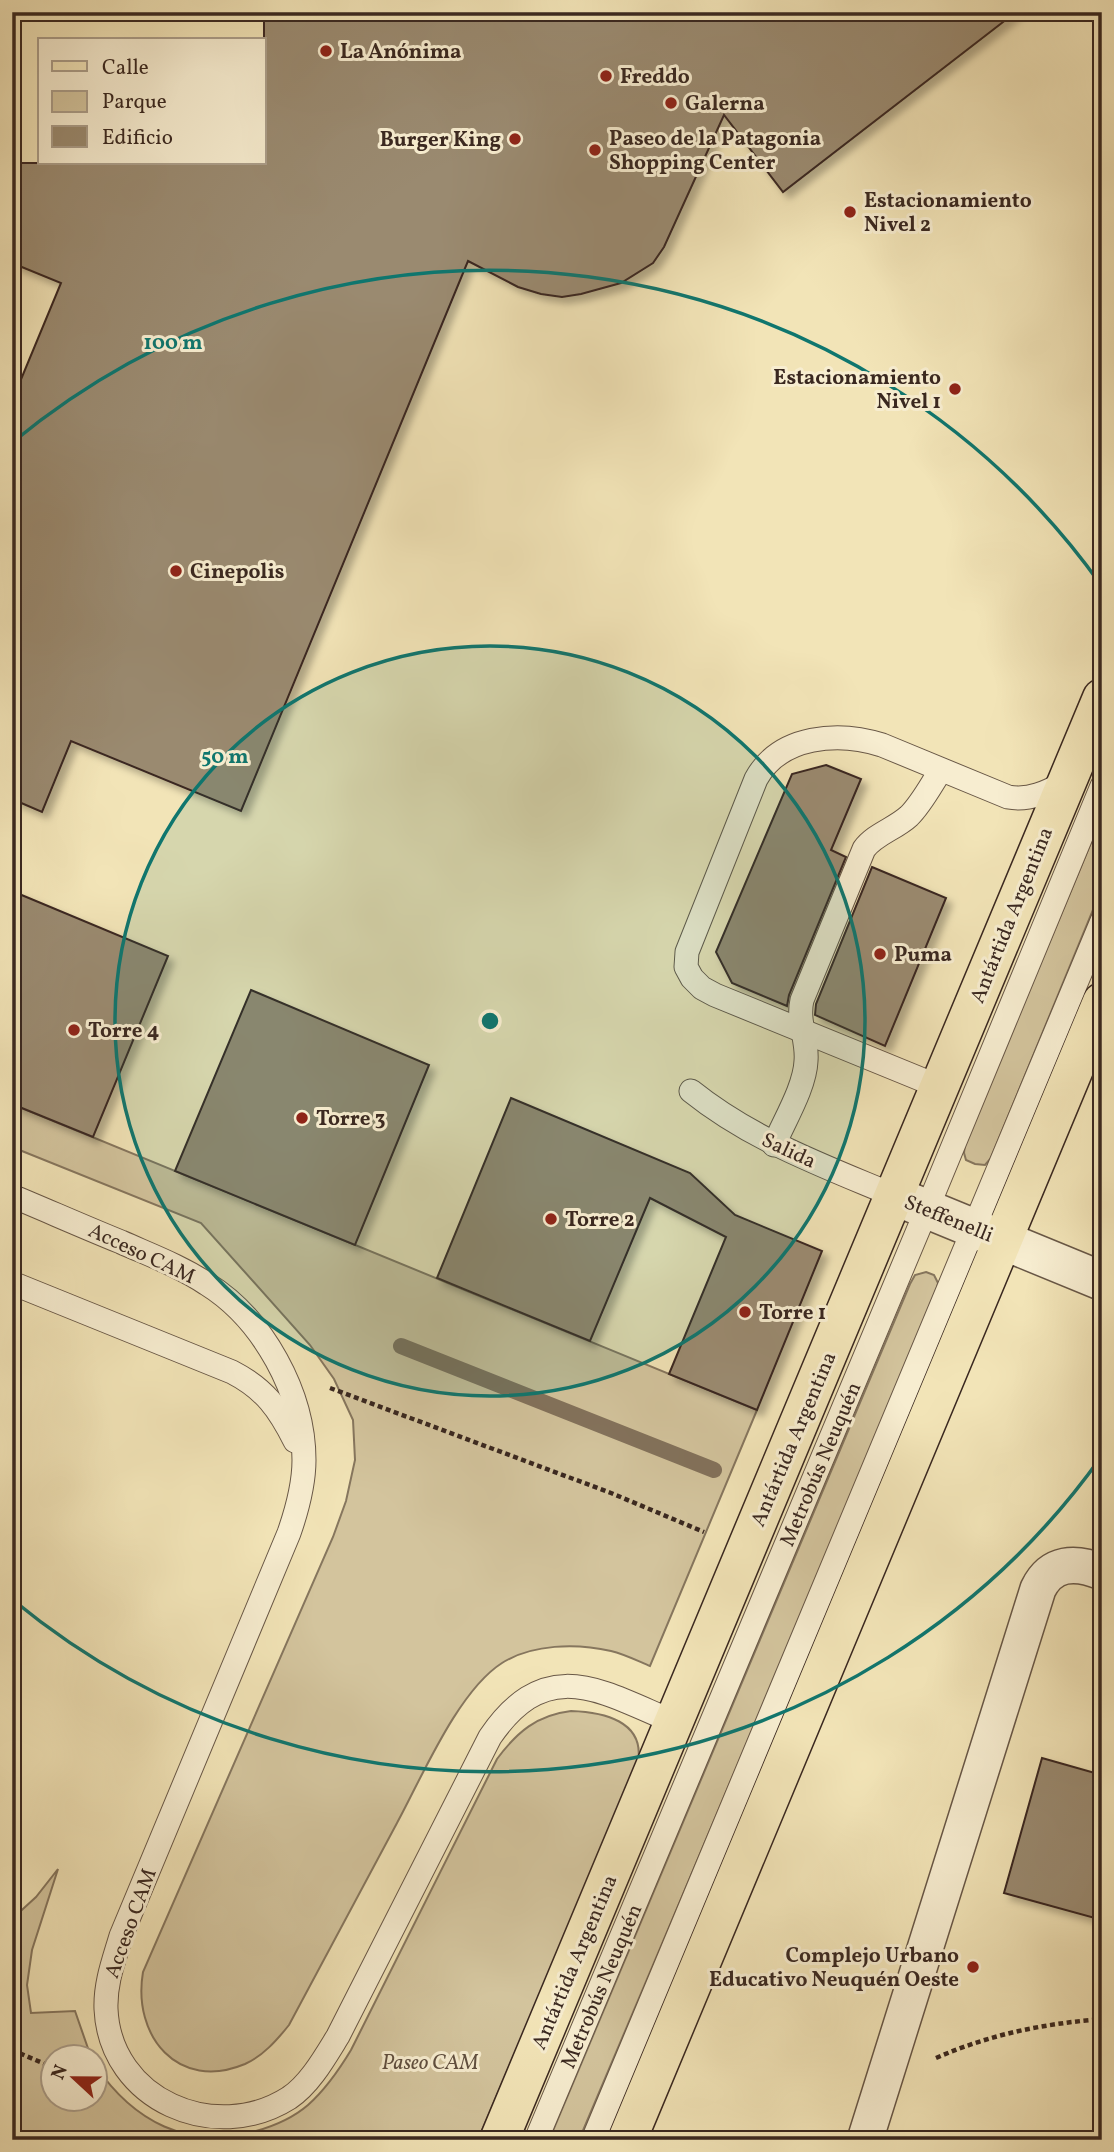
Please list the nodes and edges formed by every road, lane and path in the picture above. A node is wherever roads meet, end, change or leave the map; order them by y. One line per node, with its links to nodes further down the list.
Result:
1 (1102, 698): 3 (main road, Antártida Argentina)
2 (941, 770): 3 (lane); 6 (lane); 6 (lane)
3 (1084, 784): 7 (main road, Antártida Argentina); 11 (lane, Metrobús Neuquén)
4 (1102, 921): 12 (lane)
5 (1102, 1002): 12 (main road)
6 (801, 1030): 7 (lane); 9 (lane)
7 (940, 1087): 11 (main road, Antártida Argentina)
8 (691, 1091): 9 (lane, Salida)
9 (774, 1144): 11 (lane, Salida)
10 (12, 1196): 16 (lane, Acceso CAM)
11 (911, 1203): 12 (street, Steffenelli); 19 (main road, Antártida Argentina); 25 (lane, Metrobús Neuquén)
12 (989, 1234): 13 (street, Steffenelli); 26 (lane); 27 (main road)
13 (1102, 1281)
14 (12, 1283): 16 (lane)
15 (331, 1398): 17 (path)
16 (304, 1460): 19 (lane, Acceso CAM)
17 (707, 1533)
18 (1102, 1572): 23 (street)
19 (674, 1722): 24 (main road, Antártida Argentina)
20 (1102, 2019): 23 (path)
21 (12, 2050): 22 (path)
22 (38, 2061)
23 (879, 2094): 28 (street)
24 (499, 2140)
25 (536, 2140)
26 (593, 2140)
27 (627, 2140)
28 (865, 2140)

